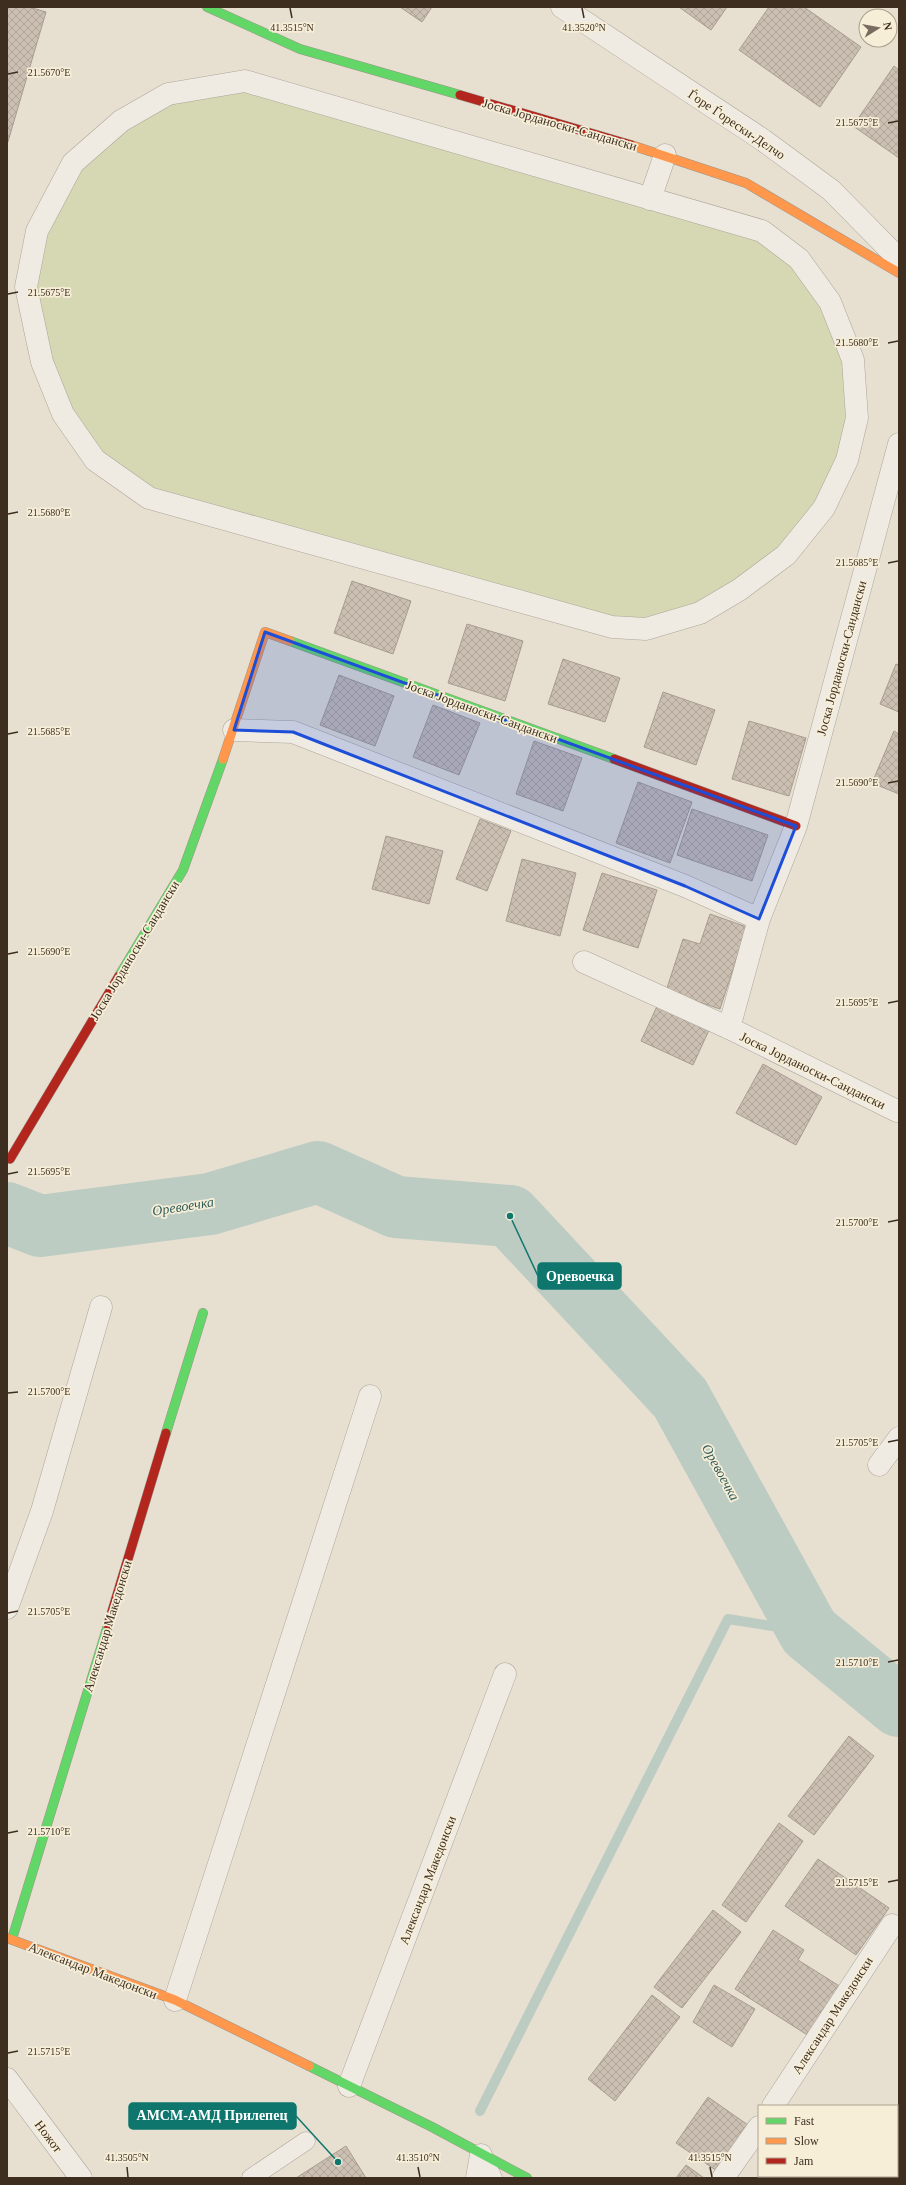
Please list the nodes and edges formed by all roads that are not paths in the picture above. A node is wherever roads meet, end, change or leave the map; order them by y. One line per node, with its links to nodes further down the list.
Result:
1 (206, 7): 3 (street, Јоска Јорданоски-Сандански)
2 (562, 7): 5 (street, Ѓоре Ѓорески-Делчо)
3 (665, 155): 4 (street); 6 (street, Јоска Јорданоски-Сандански)
4 (650, 199): 4 (street)
5 (899, 259)
6 (899, 273)
7 (899, 444): 9 (street, Јоска Јорданоски-Сандански)
8 (234, 730): 9 (street, Јоска Јорданоски-Сандански); 10 (street); 14 (street, Јоска Јорданоски-Сандански)
9 (796, 826): 10 (street, Јоска Јорданоски-Сандански)
10 (759, 918): 12 (street, Јоска Јорданоски-Сандански)
11 (584, 962): 12 (street, Јоска Јорданоски-Сандански)
12 (729, 1028): 13 (street, Јоска Јорданоски-Сандански)
13 (897, 1111)
14 (10, 1159)
15 (101, 1307): 20 (street)
16 (203, 1313): 23 (street, Александар Македонски)
17 (370, 1396): 24 (street, Александар Македонски)
18 (899, 1438): 19 (street)
19 (880, 1465)
20 (7, 1608)
21 (505, 1674): 25 (street, Александар Македонски)
22 (892, 1925): 27 (street, Александар Македонски)
23 (9, 1938): 24 (street, Александар Македонски)
24 (175, 2000): 25 (street, Александар Македонски)
25 (349, 2086): 30 (street, Александар Македонски)
26 (10, 2092): 31 (street, Ножот)
27 (774, 2105)
28 (758, 2128): 36 (street)
29 (306, 2141): 32 (lane)
30 (481, 2155): 33 (street); 34 (lane); 35 (street, Александар Македонски)
31 (81, 2178)
32 (251, 2178)
33 (477, 2178)
34 (493, 2178)
35 (527, 2178)
36 (722, 2178)

